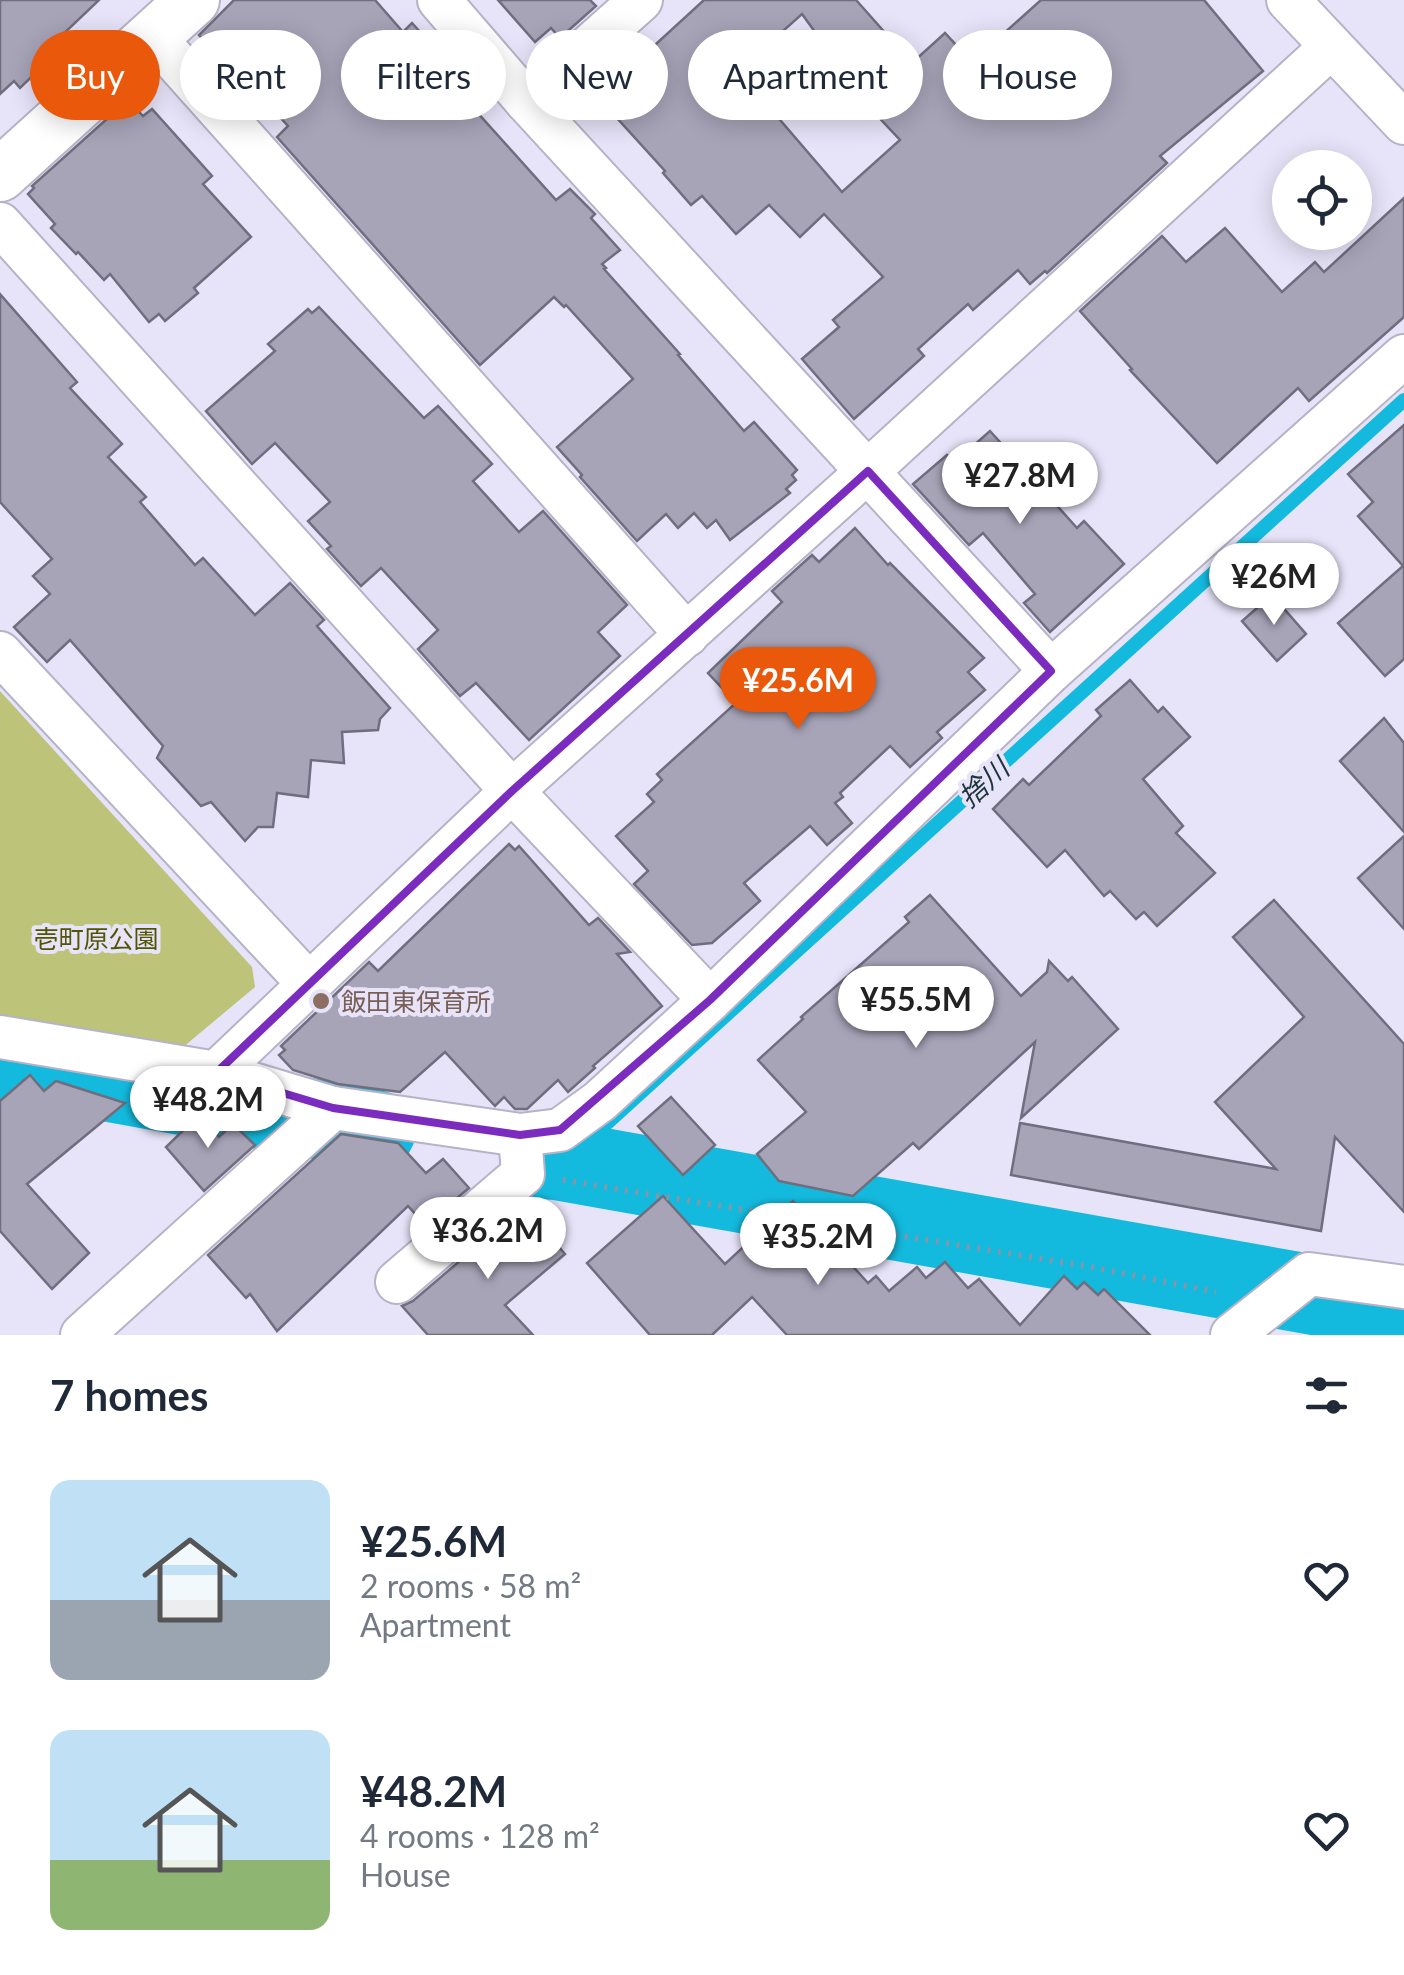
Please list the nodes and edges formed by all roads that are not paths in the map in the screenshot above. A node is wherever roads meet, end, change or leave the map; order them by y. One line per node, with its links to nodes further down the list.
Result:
1 (438, 0): 7 (street)
2 (640, 0): 5 (street)
3 (1288, 0): 6 (street)
4 (178, 11): 10 (street); 14 (street)
5 (607, 30)
6 (1331, 48): 9 (street); 13 (street)
7 (526, 101)
8 (544, 120): 13 (street)
9 (1404, 123)
10 (0, 175)
11 (0, 224): 17 (street)
12 (1404, 356): 16 (street)
13 (868, 471): 14 (street); 16 (street)
14 (687, 635): 17 (street)
15 (0, 653): 18 (street)
16 (1051, 671): 19 (street)
17 (512, 791): 18 (street); 19 (street)
18 (309, 984): 21 (street)
19 (710, 1000): 23 (street)
20 (0, 1037): 21 (street)
21 (216, 1073): 22 (street)
22 (334, 1108): 23 (street); 26 (street)
23 (522, 1154): 24 (street)
24 (397, 1282)
25 (1404, 1287): 27 (street)
26 (82, 1335)
27 (1232, 1335)

